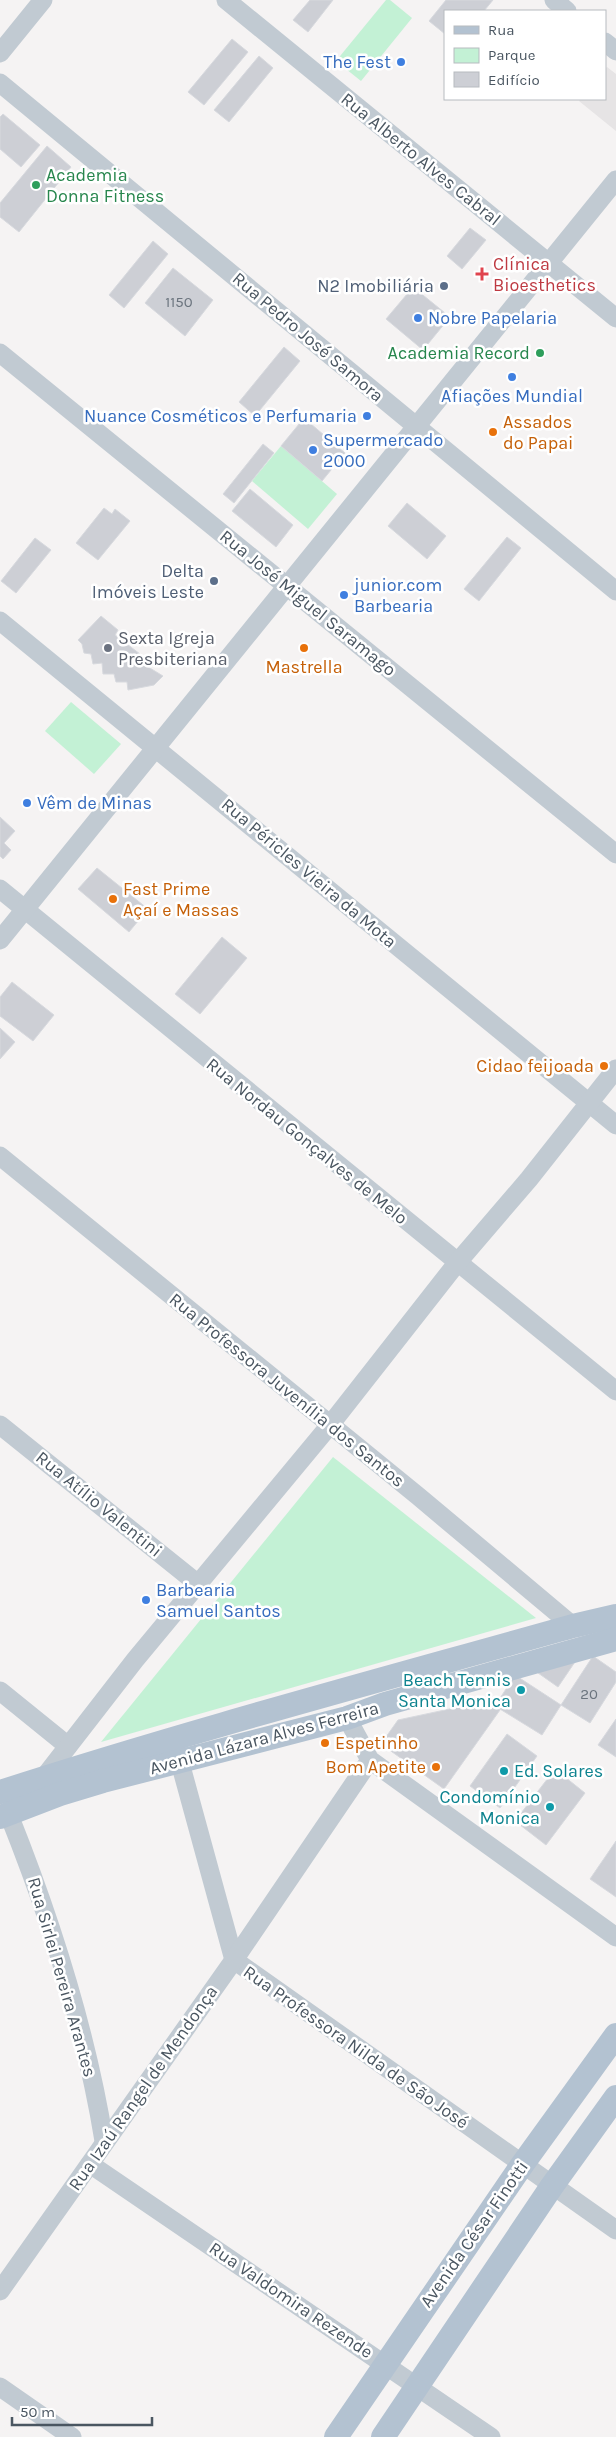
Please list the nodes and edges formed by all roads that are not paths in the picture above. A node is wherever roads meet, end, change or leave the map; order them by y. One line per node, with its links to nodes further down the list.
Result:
1 (43, 0): 7 (street)
2 (226, 0): 10 (street, Rua Alberto Alves Cabral)
3 (554, 0): 4 (street)
4 (567, 10)
5 (606, 43): 6 (street)
6 (616, 51)
7 (0, 53)
8 (0, 83): 13 (street, Rua Pedro José Samora)
9 (616, 180): 10 (street)
10 (548, 262): 11 (street, Rua Alberto Alves Cabral); 13 (street)
11 (616, 318)
12 (0, 353): 14 (street, Rua José Miguel Saramago)
13 (417, 427): 14 (street); 15 (street, Rua Pedro José Samora)
14 (287, 586): 17 (street); 18 (street, Rua José Miguel Saramago)
15 (616, 590)
16 (0, 621): 17 (street, Rua Péricles Vieira da Mota)
17 (156, 748): 20 (street); 23 (street, Rua Péricles Vieira da Mota)
18 (616, 854)
19 (0, 889): 20 (street, Rua Nordau Gonçalves de Melo)
20 (25, 910): 21 (street); 26 (street, Rua Nordau Gonçalves de Melo)
21 (0, 940)
22 (616, 1069): 23 (street)
23 (588, 1102): 24 (street, Rua Péricles Vieira da Mota); 26 (street)
24 (616, 1125)
25 (0, 1156): 29 (street, Rua Professora Juvenília dos Santos)
26 (457, 1263): 27 (street, Rua Nordau Gonçalves de Melo); 29 (street)
27 (616, 1391)
28 (0, 1425): 30 (street, Rua Atílio Valentini)
29 (330, 1425): 30 (street); 31 (street, Rua Professora Juvenília dos Santos)
30 (198, 1584): 38 (street)
31 (572, 1626): 32 (main road, Avenida Lázara Alves Ferreira); 33 (main road, Avenida Lázara Alves Ferreira)
32 (616, 1634): 34 (main road, Avenida Lázara Alves Ferreira)
33 (434, 1665): 34 (main road); 37 (main road, Avenida Lázara Alves Ferreira)
34 (442, 1689): 36 (main road, Avenida Lázara Alves Ferreira)
35 (0, 1691): 38 (street)
36 (348, 1718): 39 (street); 40 (main road, Avenida Lázara Alves Ferreira)
37 (174, 1740): 40 (street, Rua Professora Nilda de São José); 41 (main road, Avenida Lázara Alves Ferreira)
38 (68, 1746): 41 (street)
39 (370, 1760): 44 (street); 45 (street, Rua Izaú Rangel de Mendonça)
40 (180, 1762): 43 (main road, Avenida Lázara Alves Ferreira); 45 (street, Rua Professora Nilda de São José)
41 (45, 1776): 42 (main road, Avenida Lázara Alves Ferreira)
42 (0, 1792)
43 (4, 1816): 48 (street, Rua Sirlei Pereira Arantes)
44 (616, 1937)
45 (234, 1960): 48 (street, Rua Izaú Rangel de Mendonça); 50 (street, Rua Professora Nilda de São José)
46 (616, 2035): 50 (main road, Avenida César Finotti)
47 (616, 2097): 51 (main road, Avenida César Finotti)
48 (104, 2141): 49 (street, Rua Izaú Rangel de Mendonça)
49 (90, 2164): 53 (street, Rua Izaú Rangel de Mendonça); 54 (street, Rua Valdomira Rezende)
50 (522, 2164): 51 (street, Rua Professora Nilda de São José); 54 (main road, Avenida César Finotti)
51 (552, 2186): 52 (street, Rua Professora Nilda de São José); 55 (main road, Avenida César Finotti)
52 (616, 2230)
53 (0, 2291)
54 (384, 2364): 55 (street, Rua Valdomira Rezende); 58 (main road, Avenida César Finotti)
55 (418, 2386): 59 (main road, Avenida César Finotti); 60 (street, Rua Valdomira Rezende)
56 (0, 2387): 57 (street)
57 (72, 2437)
58 (336, 2437)
59 (383, 2437)
60 (491, 2437)

